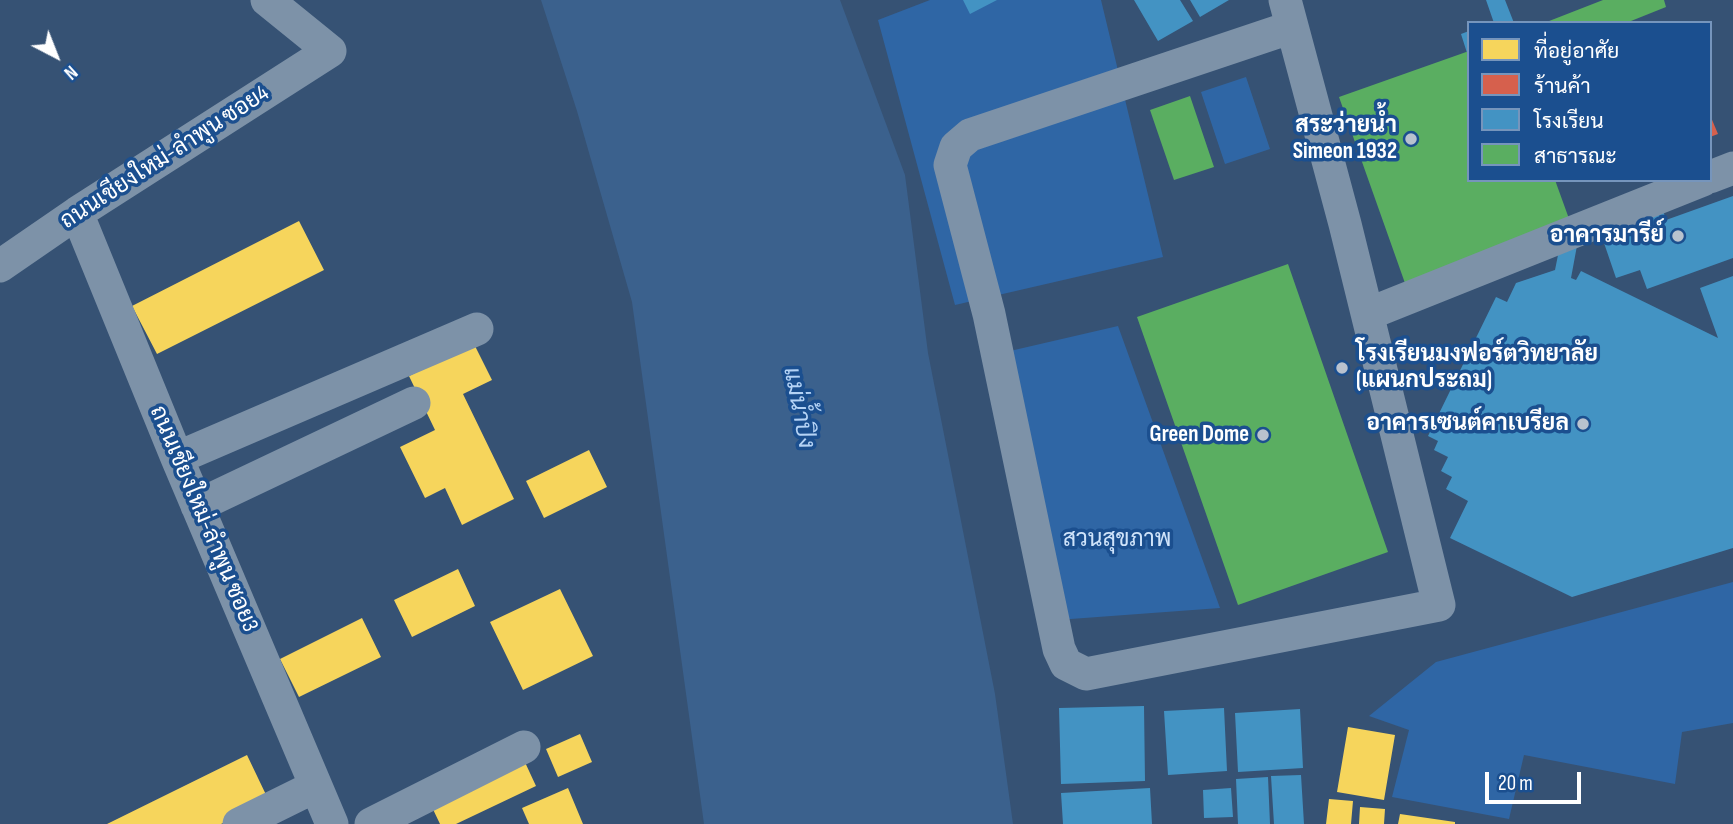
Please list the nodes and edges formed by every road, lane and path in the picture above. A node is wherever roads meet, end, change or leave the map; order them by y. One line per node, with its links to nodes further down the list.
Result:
1 (267, 0): 6 (street, ถนนเชียงใหม่-ลำพูน ซอย4)
2 (1288, 14): 8 (street); 8 (street)
3 (1733, 168): 4 (street)
4 (1712, 176)
5 (1698, 182): 8 (street)
6 (77, 213): 7 (street, ถนนเชียงใหม่-ลำพูน ซอย4); 11 (street, ถนนเชียงใหม่-ลำพูน ซอย3)
7 (0, 266)
8 (1368, 314)
9 (477, 329): 11 (street)
10 (414, 403): 12 (street)
11 (177, 458): 12 (street, ถนนเชียงใหม่-ลำพูน ซอย3)
12 (197, 506): 14 (street, ถนนเชียงใหม่-ลำพูน ซอย3)
13 (524, 747): 17 (street)
14 (316, 786): 15 (street); 16 (street, ถนนเชียงใหม่-ลำพูน ซอย3)
15 (239, 824)
16 (332, 824)
17 (371, 824)

